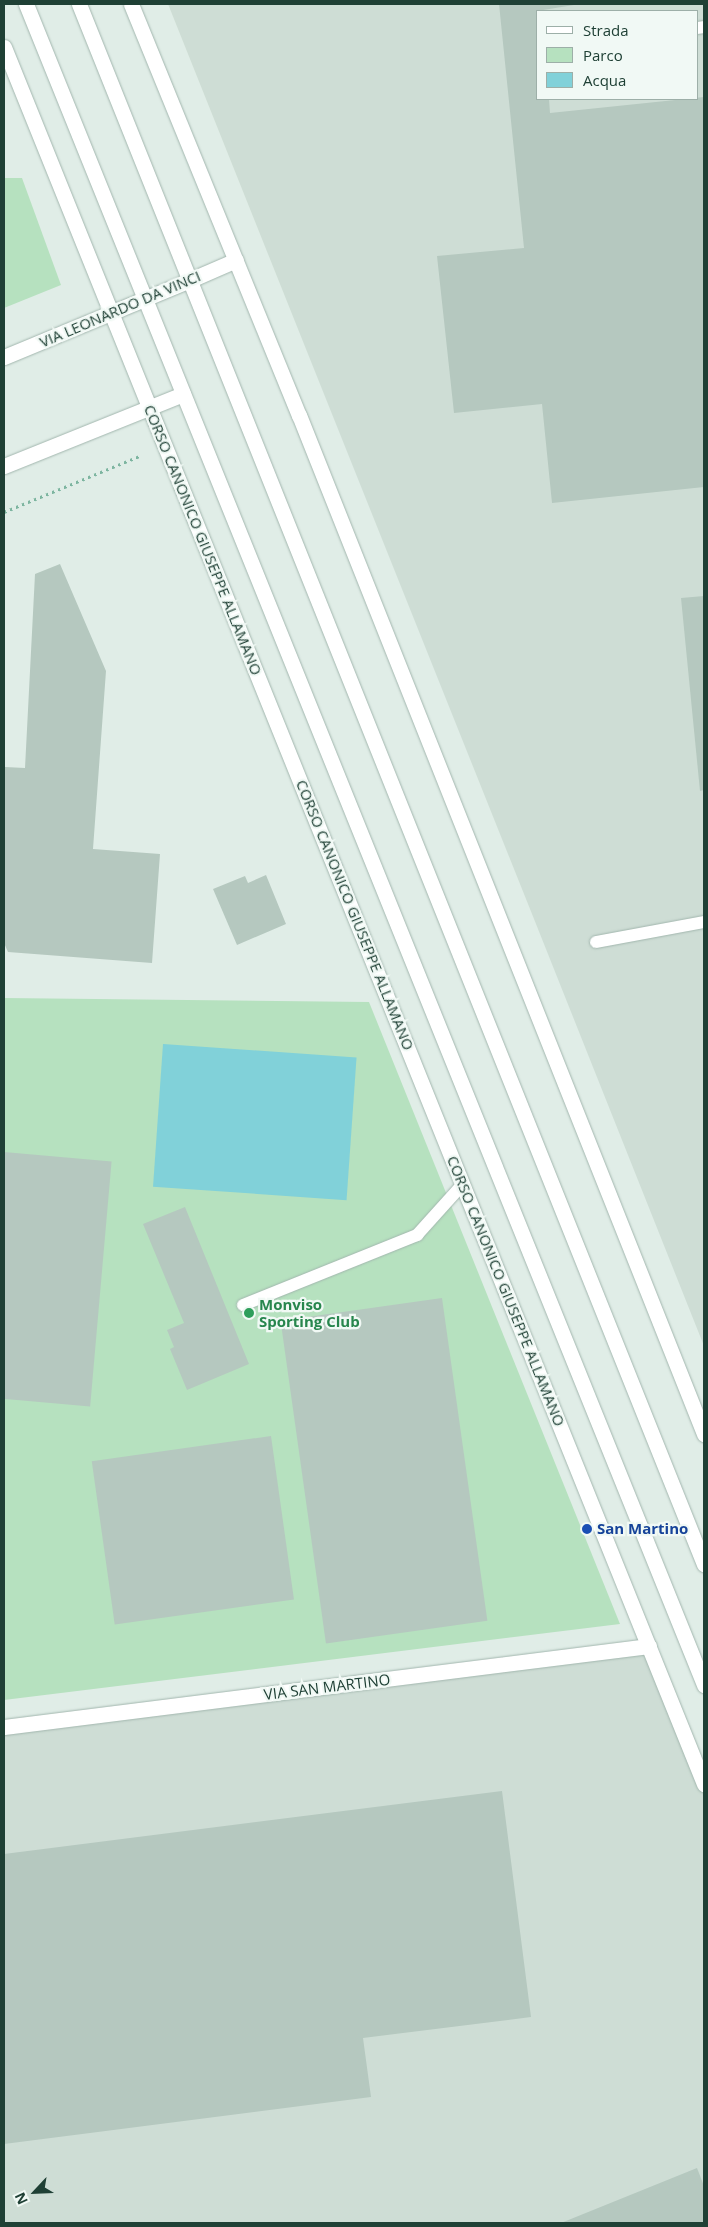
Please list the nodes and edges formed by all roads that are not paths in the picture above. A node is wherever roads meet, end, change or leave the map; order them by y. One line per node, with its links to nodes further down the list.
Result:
1 (26, 4): 7 (street)
2 (78, 4): 6 (street)
3 (131, 4): 5 (street)
4 (4, 47): 8 (street, CORSO CANONICO GIUSEPPE ALLAMANO)
5 (236, 260): 6 (street, VIA LEONARDO DA VINCI); 17 (street)
6 (190, 280): 7 (street, VIA LEONARDO DA VINCI); 18 (street)
7 (145, 299): 8 (street, VIA LEONARDO DA VINCI); 10 (street)
8 (111, 313): 9 (street, VIA LEONARDO DA VINCI); 11 (street, CORSO CANONICO GIUSEPPE ALLAMANO)
9 (4, 357)
10 (183, 394): 11 (street); 20 (street)
11 (149, 407): 12 (street); 15 (street, CORSO CANONICO GIUSEPPE ALLAMANO)
12 (4, 466)
13 (704, 922): 14 (lane)
14 (596, 942)
15 (463, 1184): 16 (lane); 19 (street, CORSO CANONICO GIUSEPPE ALLAMANO)
16 (243, 1305)
17 (704, 1434)
18 (704, 1564)
19 (649, 1646): 21 (street, VIA SAN MARTINO); 22 (street, CORSO CANONICO GIUSEPPE ALLAMANO)
20 (704, 1685)
21 (4, 1727)
22 (704, 1784)

